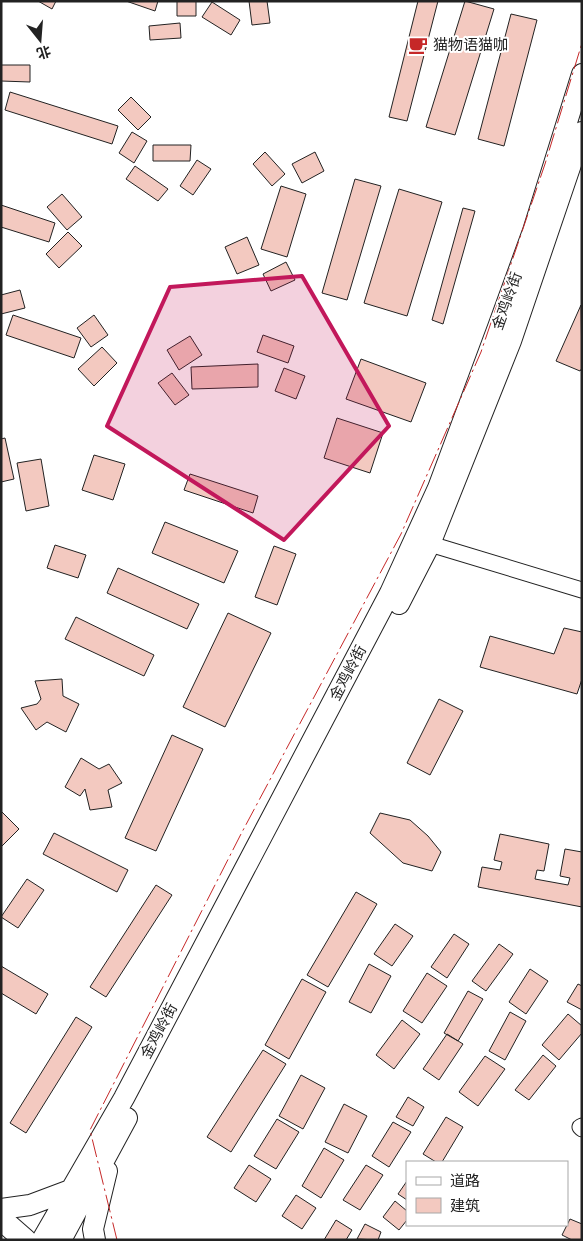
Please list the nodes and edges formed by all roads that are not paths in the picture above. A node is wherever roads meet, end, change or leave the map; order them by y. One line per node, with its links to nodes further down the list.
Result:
1 (582, 74): 6 (main road, 金鸡岭街)
2 (582, 132): 3 (main road, 金鸡岭街)
3 (430, 544): 4 (street); 5 (main road, 金鸡岭街)
4 (582, 590)
5 (113, 1145): 11 (main road, 金鸡岭街); 12 (main road)
6 (70, 1190): 7 (main road); 10 (main road, 金鸡岭街)
7 (1, 1209)
8 (1, 1219): 9 (highway)
9 (24, 1240)
10 (42, 1240)
11 (61, 1240)
12 (95, 1240)

